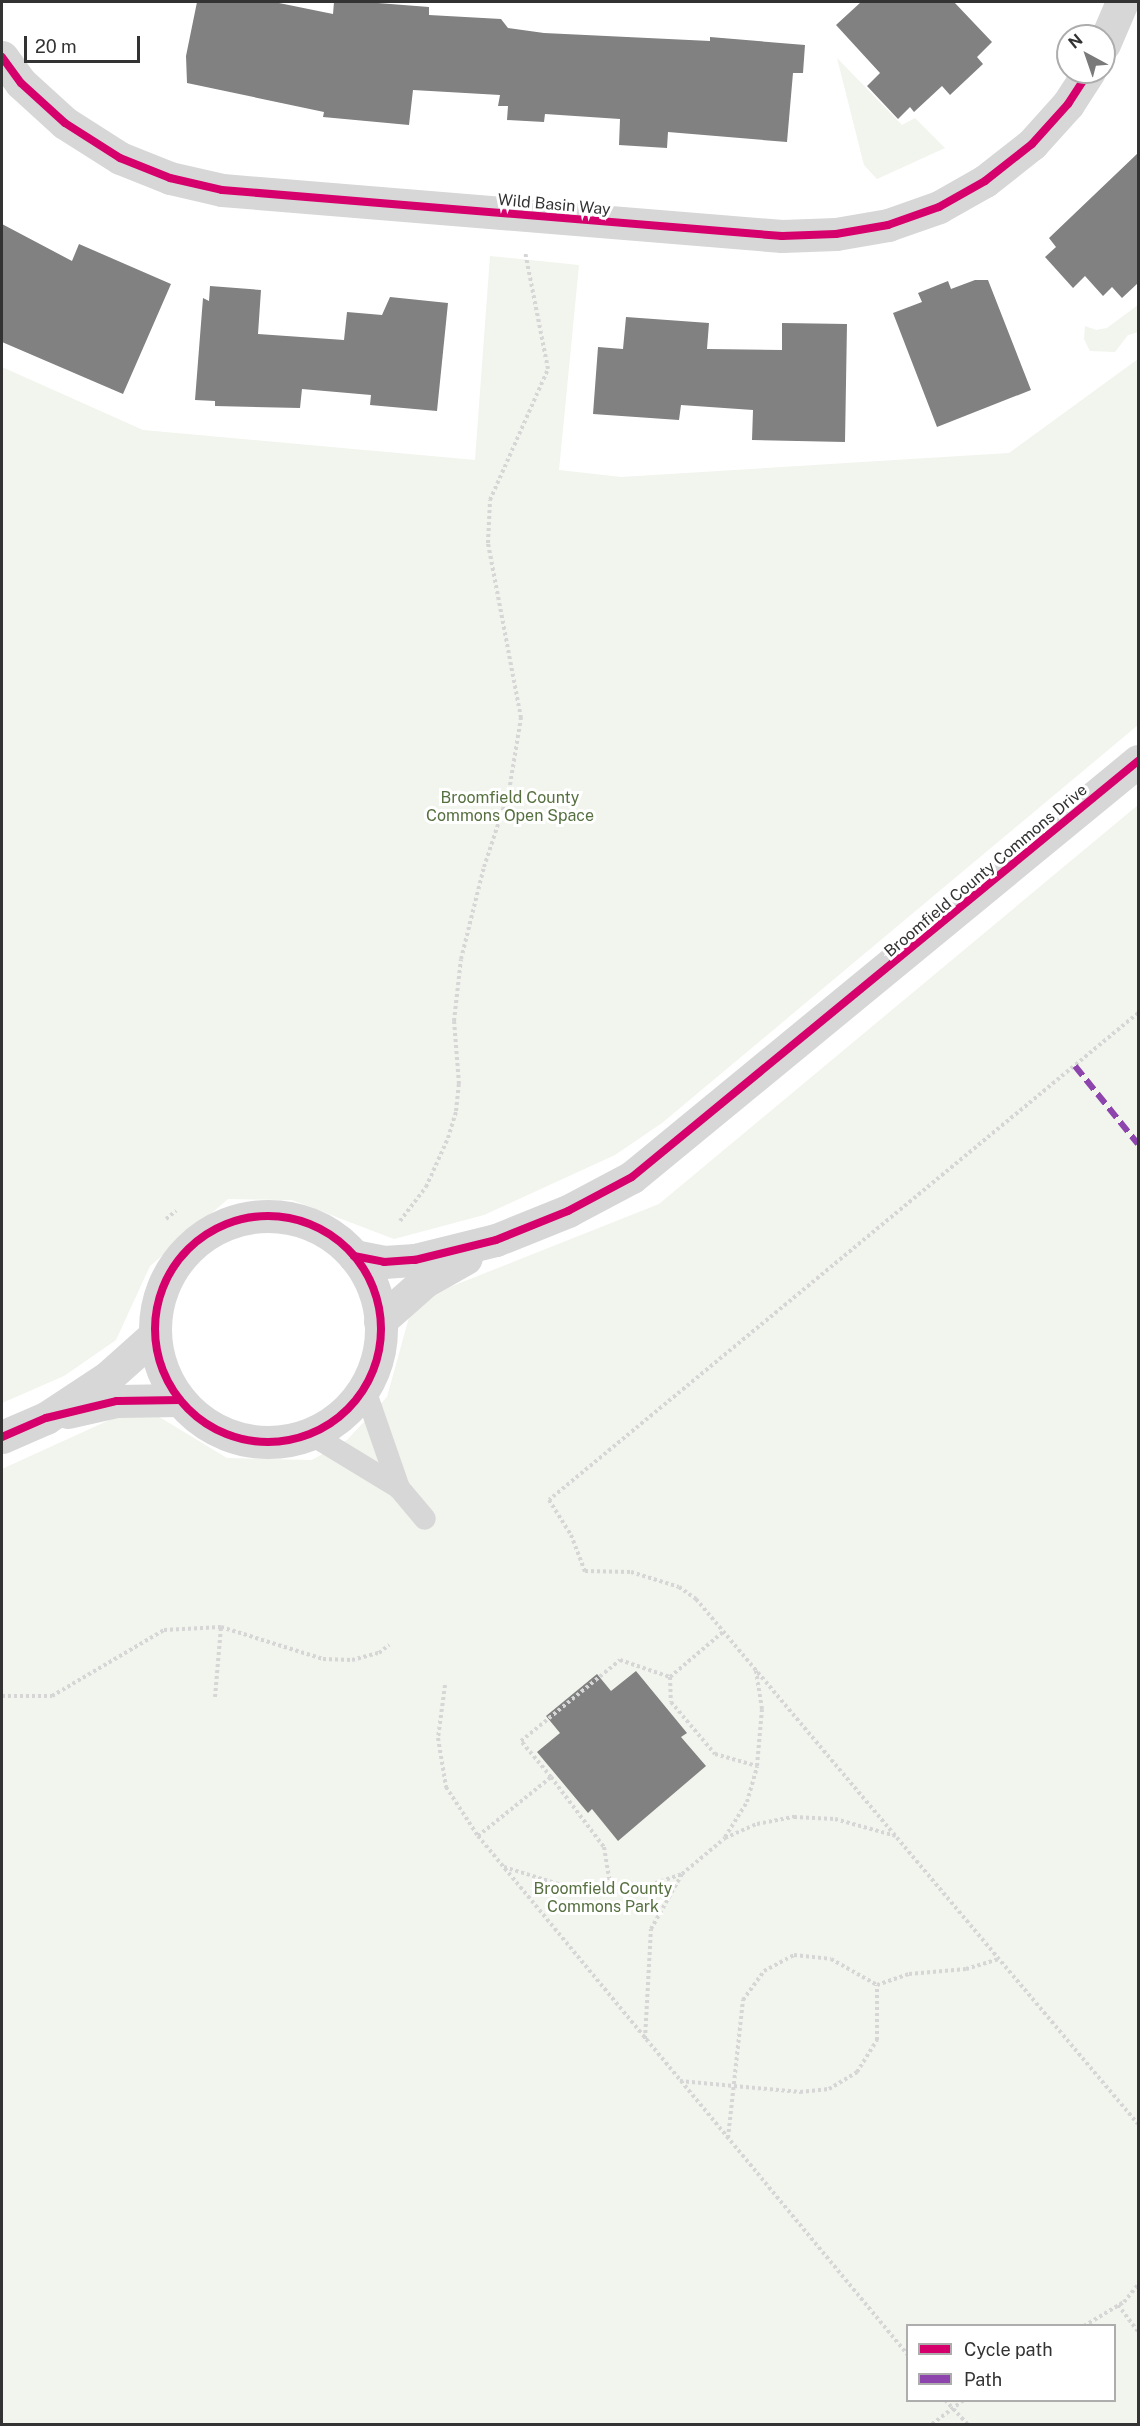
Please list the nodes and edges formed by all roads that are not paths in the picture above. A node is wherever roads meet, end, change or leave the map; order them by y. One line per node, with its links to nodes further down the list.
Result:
1 (1122, 2): 2 (street)
2 (1113, 24)
3 (2, 57): 4 (street, Wild Basin Way)
4 (1081, 84)
5 (1138, 761): 6 (street, Broomfield County Commons Drive)
6 (496, 1240): 7 (street, Broomfield County Commons Drive); 8 (street)
7 (354, 1256): 8 (street); 9 (street)
8 (380, 1321): 10 (street)
9 (155, 1335): 11 (street); 12 (street)
10 (364, 1387): 13 (street); 15 (lane)
11 (180, 1400): 12 (street); 13 (street)
12 (46, 1418): 14 (street)
13 (309, 1433): 15 (lane)
14 (2, 1437)
15 (399, 1488): 16 (lane)
16 (425, 1519)

